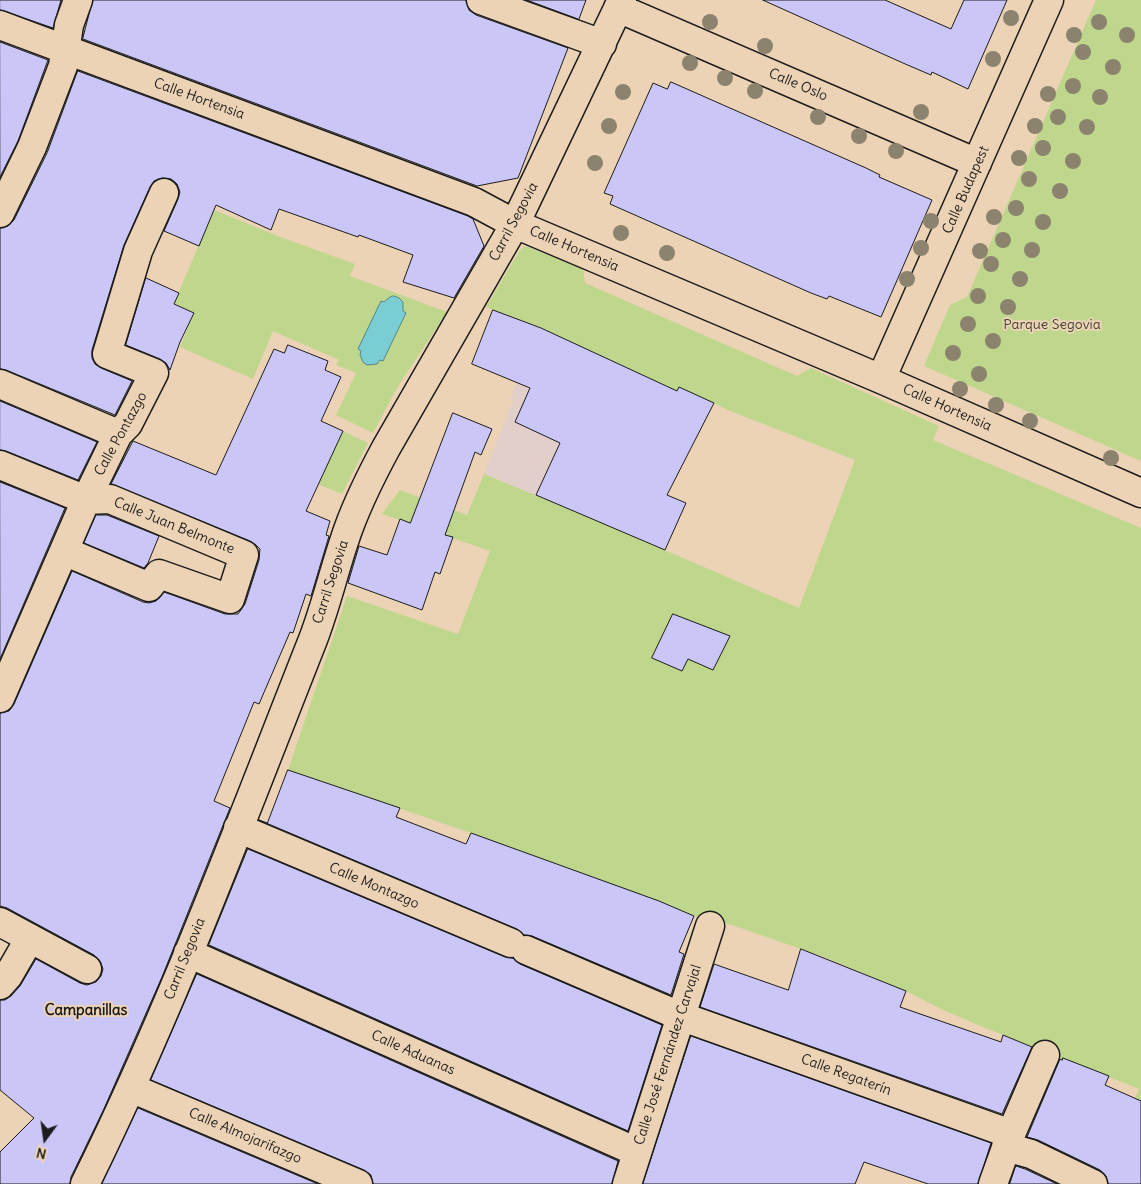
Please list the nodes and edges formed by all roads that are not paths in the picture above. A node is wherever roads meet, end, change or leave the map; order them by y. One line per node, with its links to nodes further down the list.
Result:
1 (78, 0): 7 (street)
2 (481, 0): 6 (street)
3 (1049, 0): 8 (street, Calle Budapest)
4 (620, 4): 6 (street, Carril Segovia); 8 (street, Calle Oslo)
5 (0, 25): 7 (street, Calle Hortensia)
6 (602, 44): 11 (street, Carril Segovia)
7 (65, 49): 10 (street); 11 (street, Calle Hortensia)
8 (978, 163): 12 (street, Calle Budapest)
9 (164, 193): 14 (street, Calle Pontazgo)
10 (0, 213)
11 (515, 224): 12 (street, Calle Hortensia); 20 (street, Carril Segovia)
12 (882, 379): 16 (street, Calle Hortensia)
13 (0, 384): 14 (street)
14 (118, 434): 17 (street, Calle Pontazgo)
15 (0, 465): 17 (street)
16 (1141, 494)
17 (86, 500): 18 (street, Calle Pontazgo); 18 (street, Calle Juan Belmonte)
18 (64, 550): 19 (street, Calle Pontazgo)
19 (0, 698)
20 (238, 828): 24 (street, Carril Segovia); 27 (street, Calle Montazgo)
21 (0, 922): 23 (street)
22 (710, 926): 27 (street, Calle José Fernández Carvajal)
23 (30, 938): 25 (street); 26 (street)
24 (188, 953): 29 (street, Carril Segovia); 31 (street, Calle Aduanas)
25 (87, 969)
26 (0, 986)
27 (680, 1016): 30 (street, Calle Regaterín); 31 (street, Calle José Fernández Carvajal)
28 (1045, 1055): 30 (street)
29 (132, 1088): 32 (street, Carril Segovia); 33 (street, Calle Almojarifazgo)
30 (1009, 1141): 35 (street); 36 (street, Calle Regaterín)
31 (637, 1152): 34 (street, Calle José Fernández Carvajal)
32 (85, 1184)
33 (358, 1184)
34 (627, 1184)
35 (993, 1184)
36 (1093, 1184)

